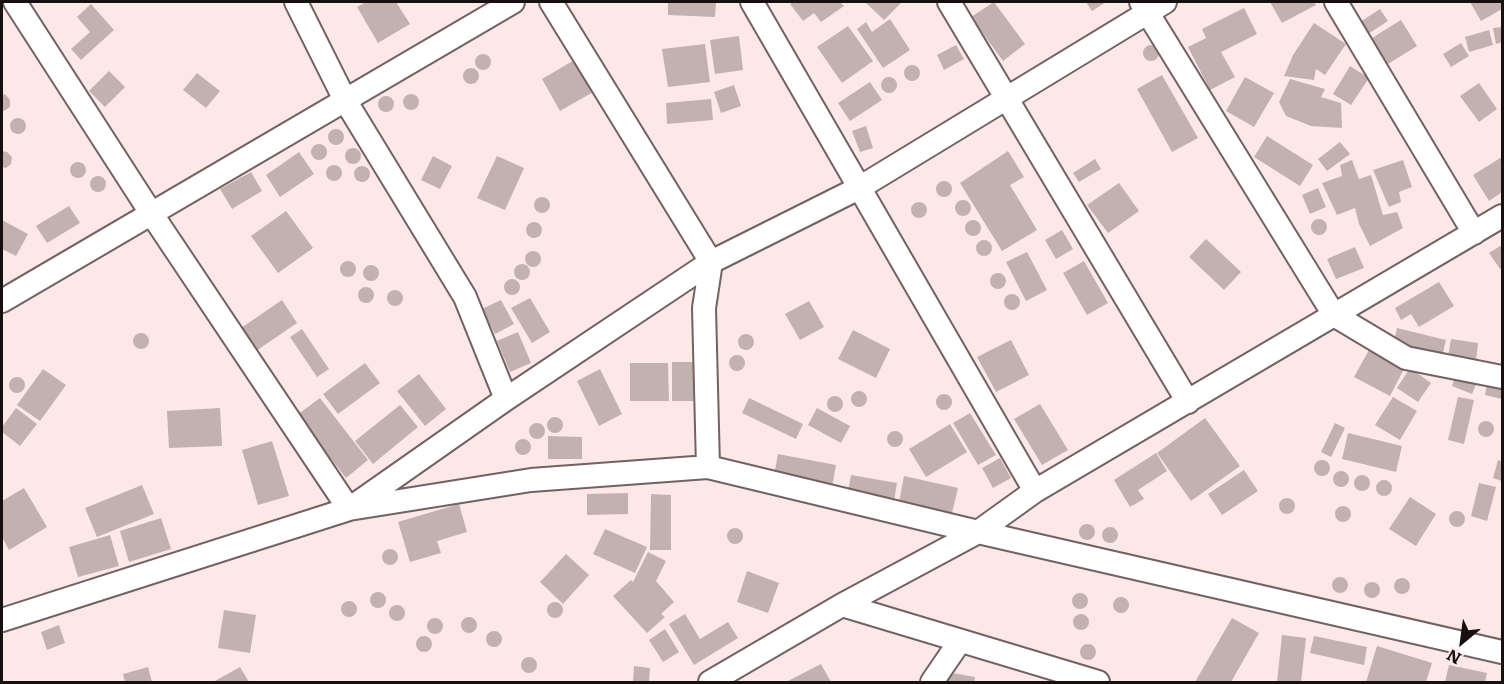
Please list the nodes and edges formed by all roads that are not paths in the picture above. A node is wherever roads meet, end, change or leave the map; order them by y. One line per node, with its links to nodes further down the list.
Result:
1 (15, 2): 12 (street)
2 (296, 2): 10 (street)
3 (513, 2): 10 (street)
4 (551, 2): 15 (street)
5 (752, 2): 11 (street)
6 (949, 2): 9 (street)
7 (1336, 2): 14 (street)
8 (1151, 5): 9 (street); 17 (street)
9 (1005, 98): 11 (street); 20 (street)
10 (345, 100): 12 (street); 19 (street)
11 (859, 188): 15 (street); 22 (street)
12 (151, 213): 16 (street); 23 (street)
13 (1503, 216): 14 (street)
14 (1474, 233): 17 (street)
15 (711, 262): 19 (street); 21 (street)
16 (2, 301)
17 (1334, 315): 18 (street); 20 (street)
18 (1503, 377)
19 (506, 399): 23 (street)
20 (1188, 402): 22 (street)
21 (708, 467): 23 (street); 24 (street)
22 (1035, 491): 24 (street)
23 (349, 509): 26 (street)
24 (978, 532): 25 (street); 28 (street)
25 (842, 605): 27 (street); 29 (street)
26 (2, 621)
27 (960, 641): 30 (street); 31 (street)
28 (1503, 652)
29 (710, 682)
30 (932, 682)
31 (1098, 682)

